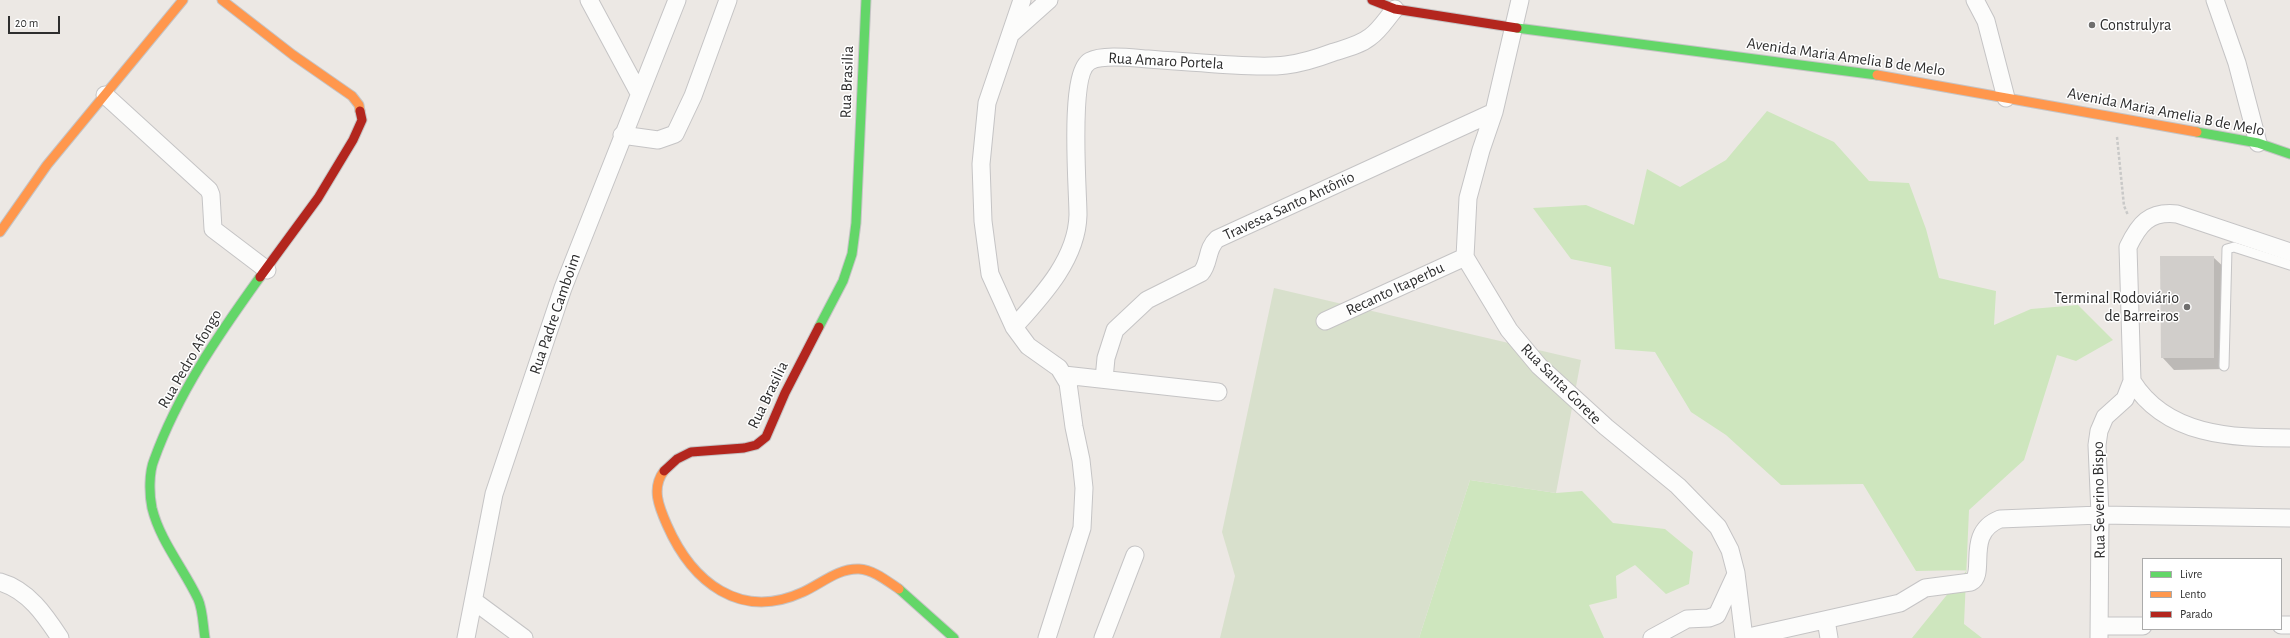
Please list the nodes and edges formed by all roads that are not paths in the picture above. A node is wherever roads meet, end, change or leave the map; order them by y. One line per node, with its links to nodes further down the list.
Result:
1 (183, 0): 17 (street)
2 (222, 0): 27 (street, Rua Pedro Afongo)
3 (589, 0): 16 (street)
4 (677, 0): 16 (street, Rua Padre Camboim)
5 (728, 0): 20 (street)
6 (866, 0): 49 (street, Rua Brasilia)
7 (1022, 0): 15 (street)
8 (1049, 0): 15 (street)
9 (1372, 0): 13 (street, Avenida Maria Amelia B de Melo)
10 (1520, 0): 14 (street)
11 (1975, 0): 18 (street)
12 (2215, 0): 21 (street)
13 (1395, 9): 14 (street, Avenida Maria Amelia B de Melo); 29 (street, Rua Amaro Portela)
14 (1514, 27): 18 (street, Avenida Maria Amelia B de Melo); 19 (street)
15 (1012, 33): 29 (street)
16 (639, 93): 20 (street, Rua Padre Camboim)
17 (105, 94): 23 (street); 27 (street)
18 (2006, 98): 21 (street, Avenida Maria Amelia B de Melo)
19 (1494, 112): 25 (street); 32 (street, Travessa Santo Antônio)
20 (622, 135): 41 (street, Rua Padre Camboim)
21 (2258, 143): 22 (street, Avenida Maria Amelia B de Melo)
22 (2290, 154)
23 (0, 232)
24 (2290, 252): 33 (street, Rua Severino Bispo)
25 (1466, 257): 28 (street, Recanto Itaperbu); 39 (street, Rua Santa Gorete)
26 (2290, 265): 30 (lane)
27 (267, 270): 46 (street, Rua Pedro Afongo)
28 (1325, 321)
29 (1014, 327): 31 (street)
30 (2224, 366)
31 (1064, 375): 32 (street); 50 (street)
32 (1104, 379): 34 (street)
33 (2132, 381): 35 (street); 36 (street, Rua Severino Bispo)
34 (1218, 392)
35 (2290, 438)
36 (2100, 515): 37 (street); 42 (street); 44 (street, Rua Severino Bispo)
37 (2290, 518)
38 (1135, 555): 51 (street)
39 (1736, 573): 52 (street); 53 (street, Rua Santa Gorete)
40 (0, 582): 45 (street)
41 (474, 601): 47 (street, Rua Padre Camboim); 48 (street)
42 (1826, 620): 53 (street); 54 (street)
43 (2142, 626): 44 (street)
44 (2100, 632)
45 (60, 638)
46 (205, 638)
47 (466, 638)
48 (524, 638)
49 (954, 638)
50 (1047, 638)
51 (1103, 638)
52 (1652, 638)
53 (1744, 638)
54 (1828, 638)

